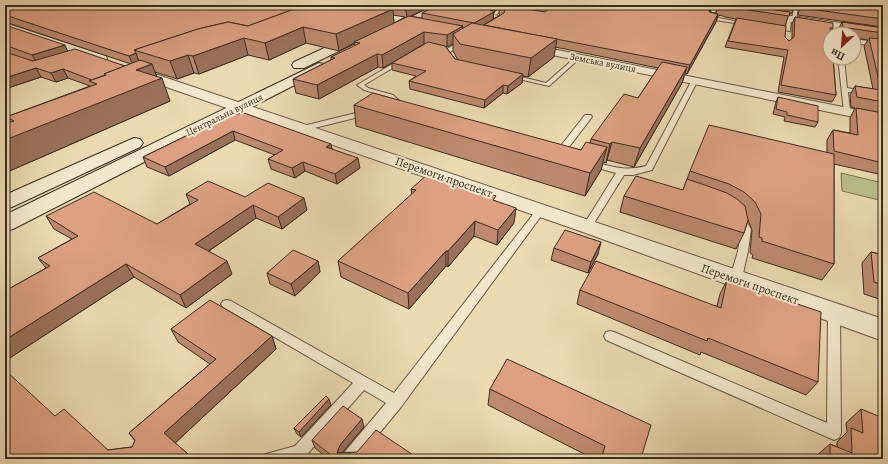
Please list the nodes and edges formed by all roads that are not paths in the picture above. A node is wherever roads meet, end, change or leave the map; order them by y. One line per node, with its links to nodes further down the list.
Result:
1 (694, 5): 3 (street)
2 (432, 7): 8 (street, Центральна вулиця)
3 (715, 8): 7 (street); 10 (lane)
4 (818, 9): 7 (lane)
5 (522, 13): 9 (lane)
6 (379, 16): 8 (street)
7 (792, 19): 13 (street); 14 (lane)
8 (406, 22): 35 (street, Центральна вулиця); 39 (street, Центральна вулиця)
9 (490, 25)
10 (757, 25)
11 (5, 26): 25 (street, Перемоги проспект)
12 (764, 26): 14 (lane)
13 (822, 26)
14 (788, 30): 19 (lane)
15 (862, 31): 16 (street)
16 (883, 32)
17 (459, 33): 18 (street)
18 (473, 36): 24 (lane)
19 (787, 37)
20 (862, 42): 22 (lane)
21 (518, 45): 27 (street, Земська вулиця)
22 (883, 45)
23 (427, 46): 24 (lane)
24 (448, 51): 29 (lane)
25 (84, 53): 26 (lane); 32 (street, Перемоги проспект)
26 (70, 57)
27 (578, 57): 31 (lane); 33 (street, Земська вулиця)
28 (407, 58): 37 (lane)
29 (453, 58)
30 (841, 66): 36 (lane)
31 (503, 75)
32 (153, 77): 34 (lane); 39 (street, Перемоги проспект)
33 (695, 80): 42 (street, Земська вулиця); 49 (lane)
34 (138, 83)
35 (257, 84)
36 (844, 90): 38 (lane); 42 (lane)
37 (391, 96): 40 (lane); 41 (lane)
38 (883, 96)
39 (232, 101): 46 (street, Перемоги проспект); 50 (street, Центральна вулиця); 53 (street, Центральна вулиця)
40 (380, 103)
41 (410, 111)
42 (846, 112): 45 (street, Земська вулиця)
43 (364, 113): 46 (lane)
44 (588, 117): 47 (lane)
45 (883, 119)
46 (302, 129): 51 (street, Перемоги проспект)
47 (559, 154)
48 (580, 160): 49 (lane)
49 (621, 172): 54 (lane)
50 (5, 203)
51 (541, 210): 54 (street, Перемоги проспект); 61 (lane)
52 (733, 211): 55 (lane)
53 (5, 224)
54 (588, 226): 55 (street, Перемоги проспект)
55 (736, 278): 57 (street, Перемоги проспект)
56 (227, 304): 60 (lane)
57 (834, 313): 58 (street, Перемоги проспект); 59 (lane)
58 (883, 330)
59 (610, 336)
60 (363, 382): 61 (lane); 62 (lane)
61 (396, 402): 63 (lane)
62 (271, 459)
63 (348, 459)

